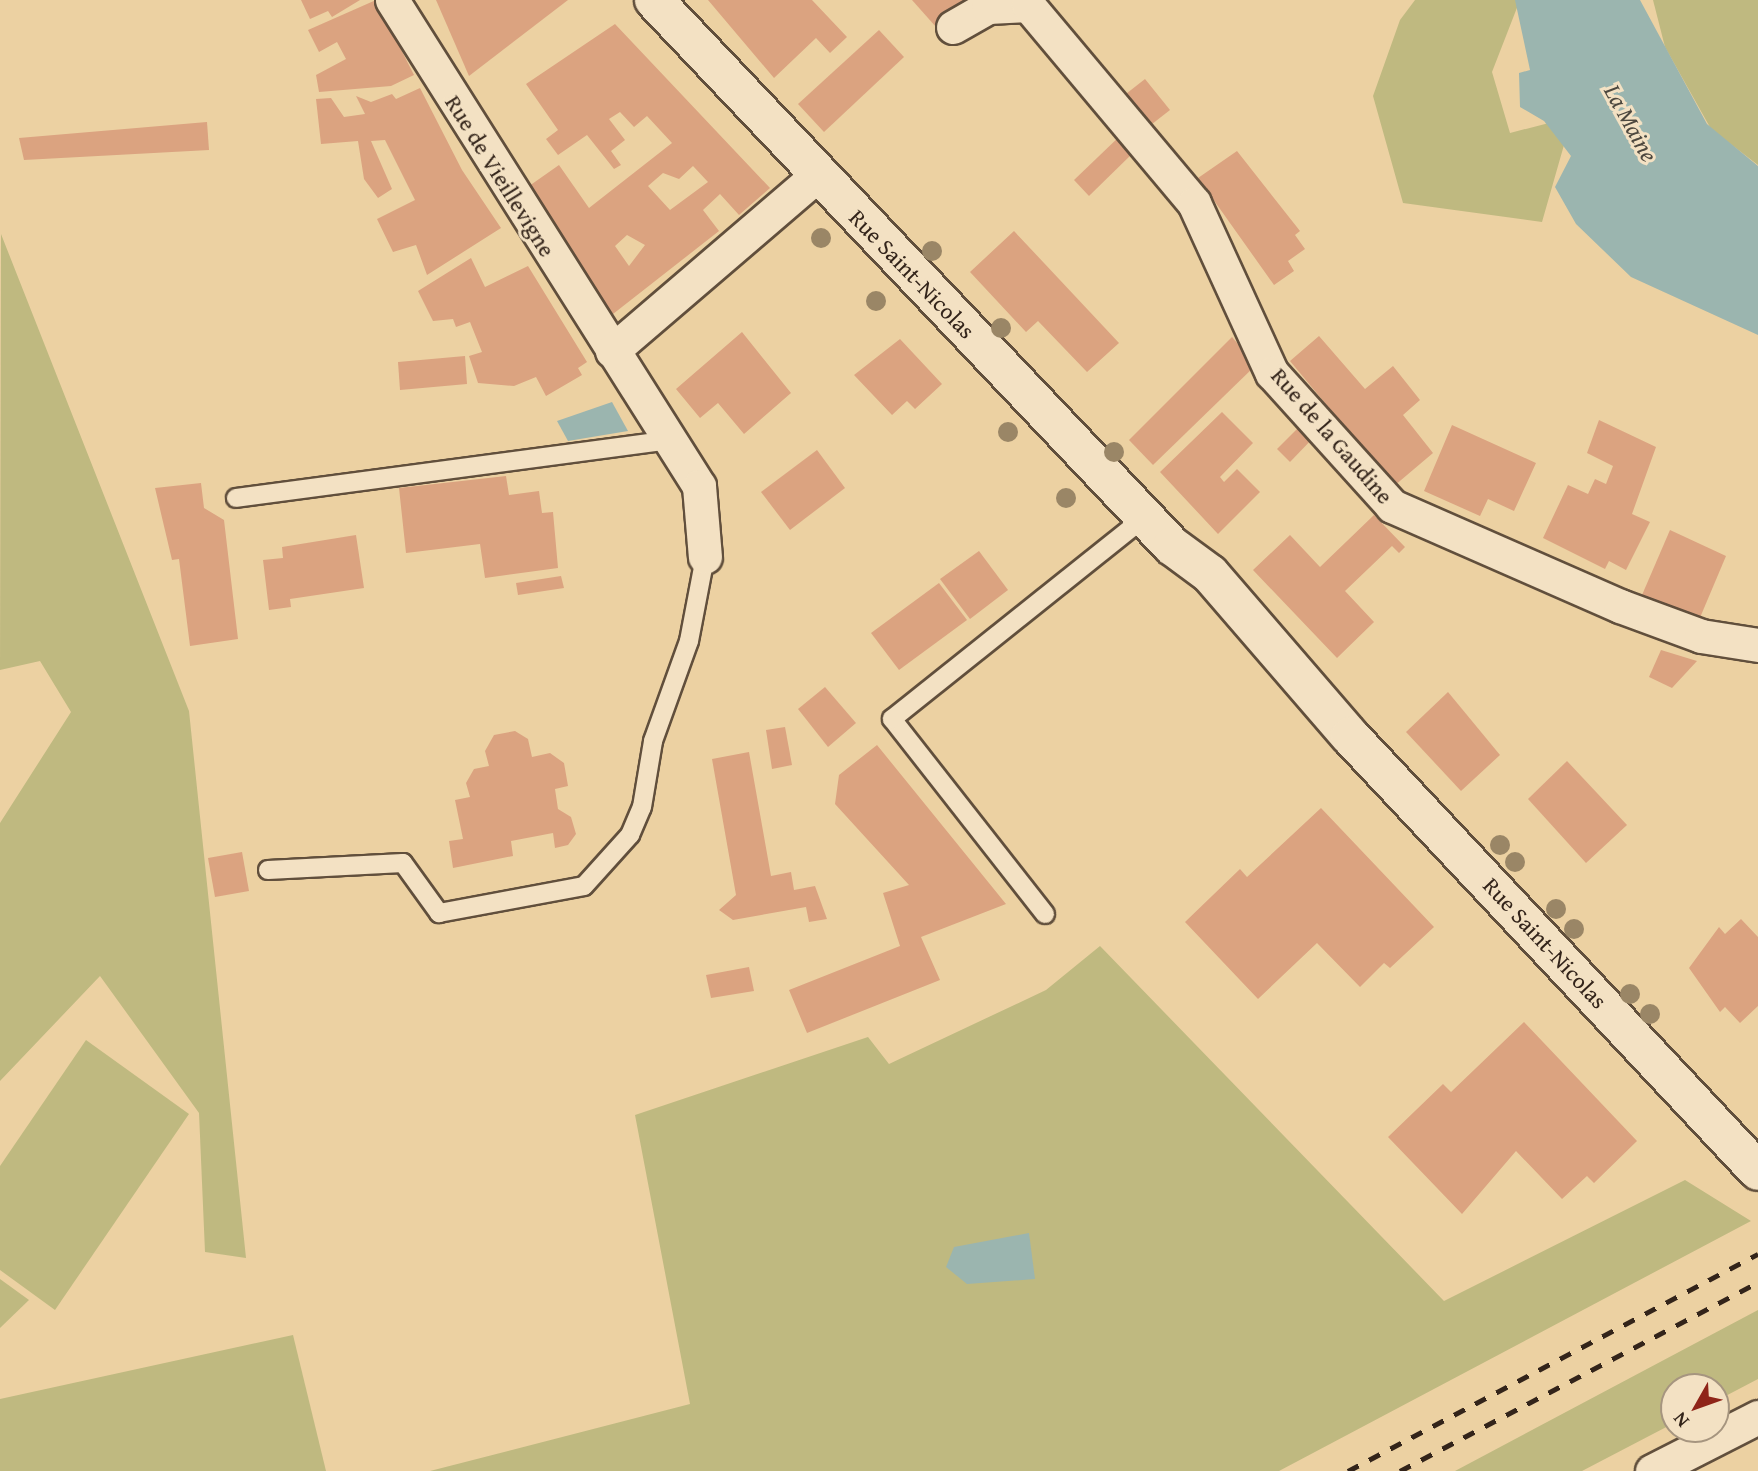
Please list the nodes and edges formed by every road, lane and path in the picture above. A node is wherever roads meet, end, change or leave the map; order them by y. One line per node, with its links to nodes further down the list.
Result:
1 (392, 0): 5 (street, Rue de Vieillevigne)
2 (654, 0): 4 (main road, Rue Saint-Nicolas)
3 (953, 26): 10 (street, Rue de la Gaudine)
4 (817, 176): 5 (street); 8 (main road, Rue Saint-Nicolas)
5 (612, 351): 6 (street, Rue de Vieillevigne)
6 (672, 440): 7 (lane); 9 (street, Rue de Vieillevigne)
7 (236, 498)
8 (1145, 517): 12 (lane); 13 (main road, Rue Saint-Nicolas)
9 (705, 557): 11 (lane)
10 (1758, 645)
11 (268, 870)
12 (1045, 914)
13 (1752, 1153)
14 (1758, 1417): 15 (street)
15 (1652, 1471)

